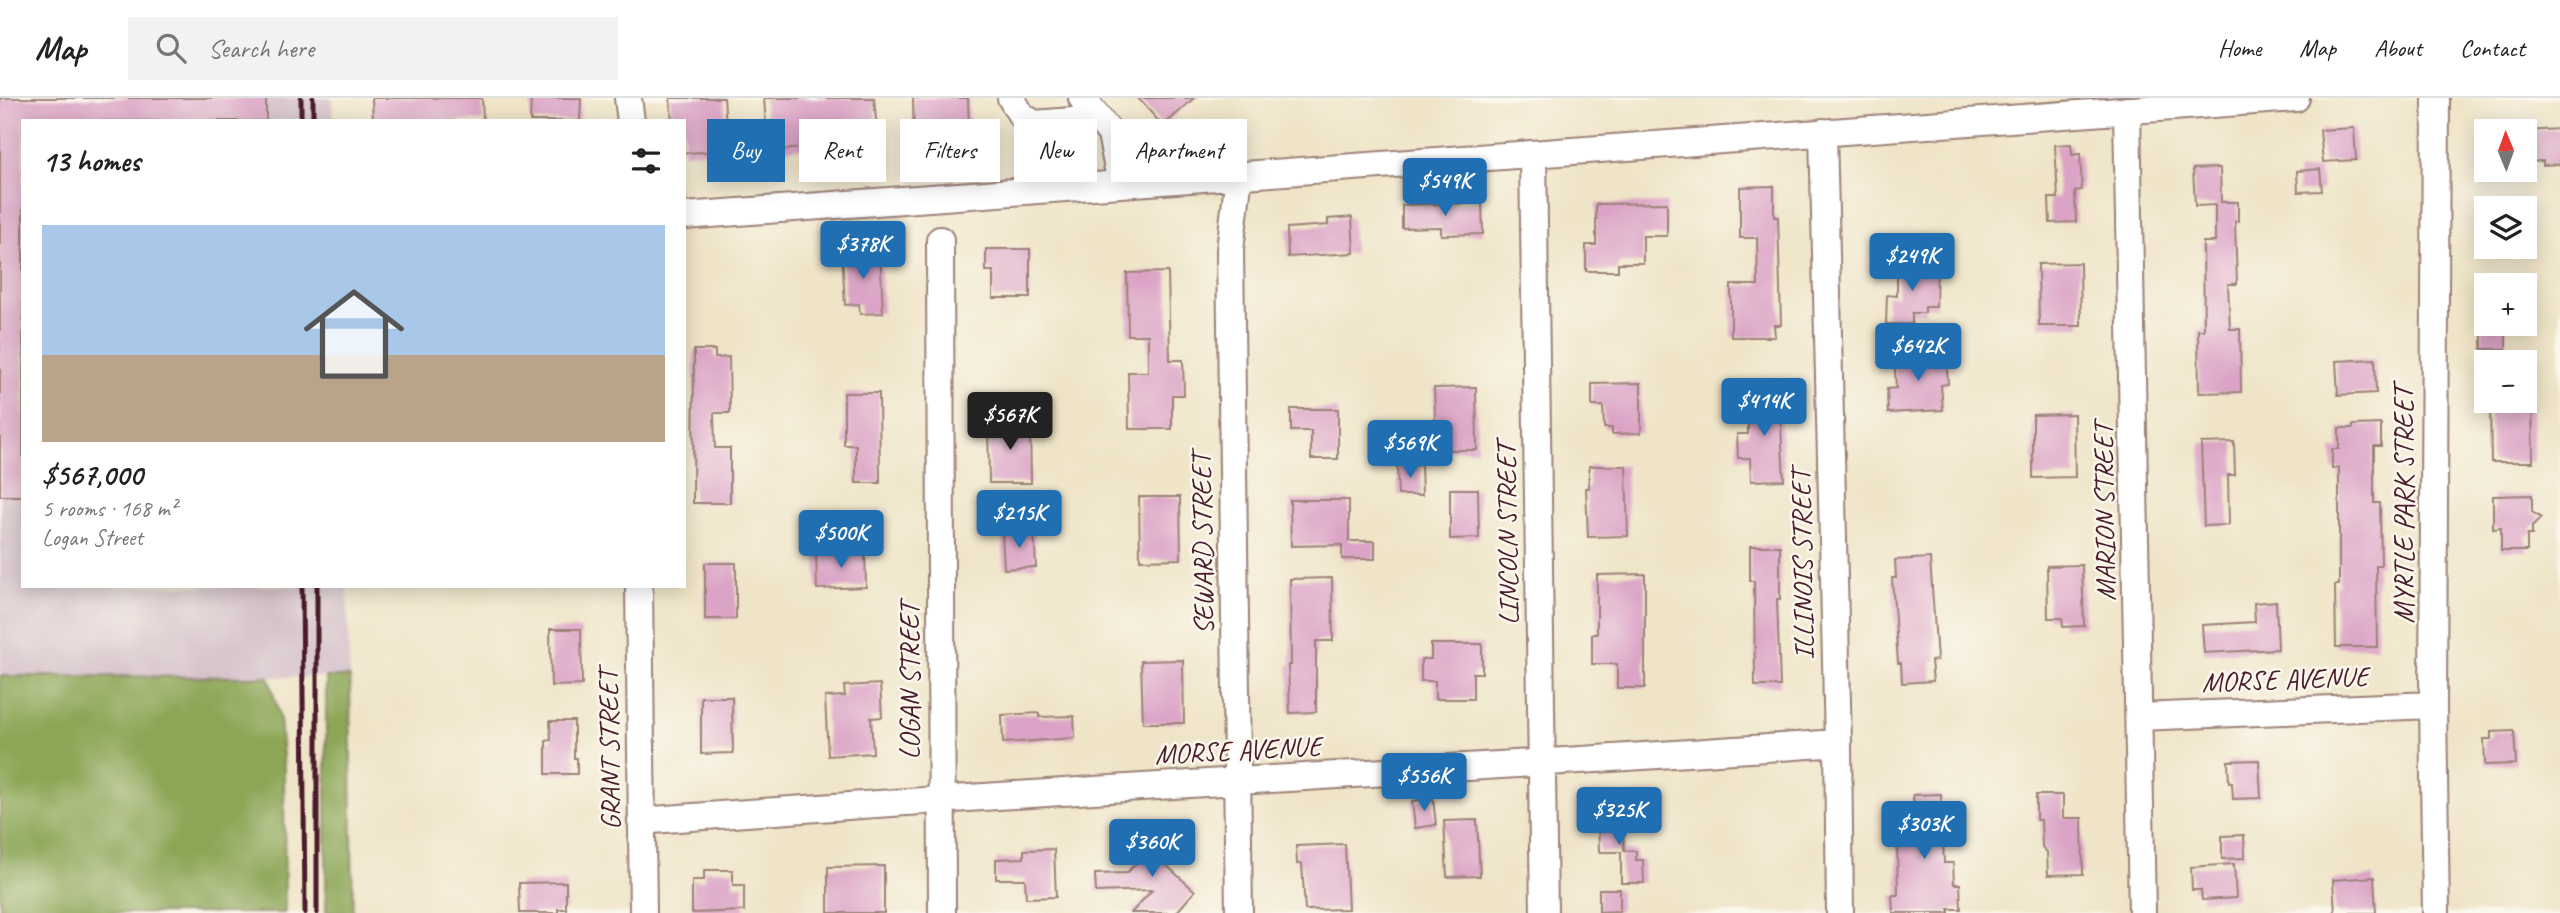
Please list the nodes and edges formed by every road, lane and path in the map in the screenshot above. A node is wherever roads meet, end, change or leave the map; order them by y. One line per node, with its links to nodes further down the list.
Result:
1 (628, 98): 7 (street)
2 (1011, 98): 8 (street)
3 (1082, 98): 8 (street)
4 (2295, 98): 6 (street)
5 (2436, 98): 18 (street, MYRTLE PARK STREET)
6 (2127, 110): 9 (street); 19 (street, MARION STREET)
7 (631, 119)
8 (1099, 119): 14 (street)
9 (1823, 132): 10 (street); 20 (street, ILLINOIS STREET)
10 (1533, 154): 11 (street); 21 (street, LINCOLN STREET)
11 (1247, 175)
12 (1150, 182): 14 (street)
13 (1237, 182): 22 (street, SEWARD STREET)
14 (1121, 184): 15 (street)
15 (686, 216)
16 (940, 240): 23 (street, LOGAN STREET)
17 (639, 588): 24 (street, GRANT STREET)
18 (2433, 705): 19 (street, MORSE AVENUE); 31 (street, MYRTLE PARK STREET)
19 (2139, 717): 30 (street, MARION STREET)
20 (1838, 743): 21 (street, MORSE AVENUE); 29 (street, ILLINOIS STREET)
21 (1541, 764): 22 (street, MORSE AVENUE); 28 (street, LINCOLN STREET)
22 (1237, 782): 23 (street, MORSE AVENUE); 27 (street, SEWARD STREET)
23 (941, 798): 24 (street, MORSE AVENUE); 26 (street, LOGAN STREET)
24 (642, 821): 25 (street, GRANT STREET)
25 (643, 913)
26 (942, 913)
27 (1239, 913)
28 (1544, 913)
29 (1840, 913)
30 (2142, 913)
31 (2436, 913)

